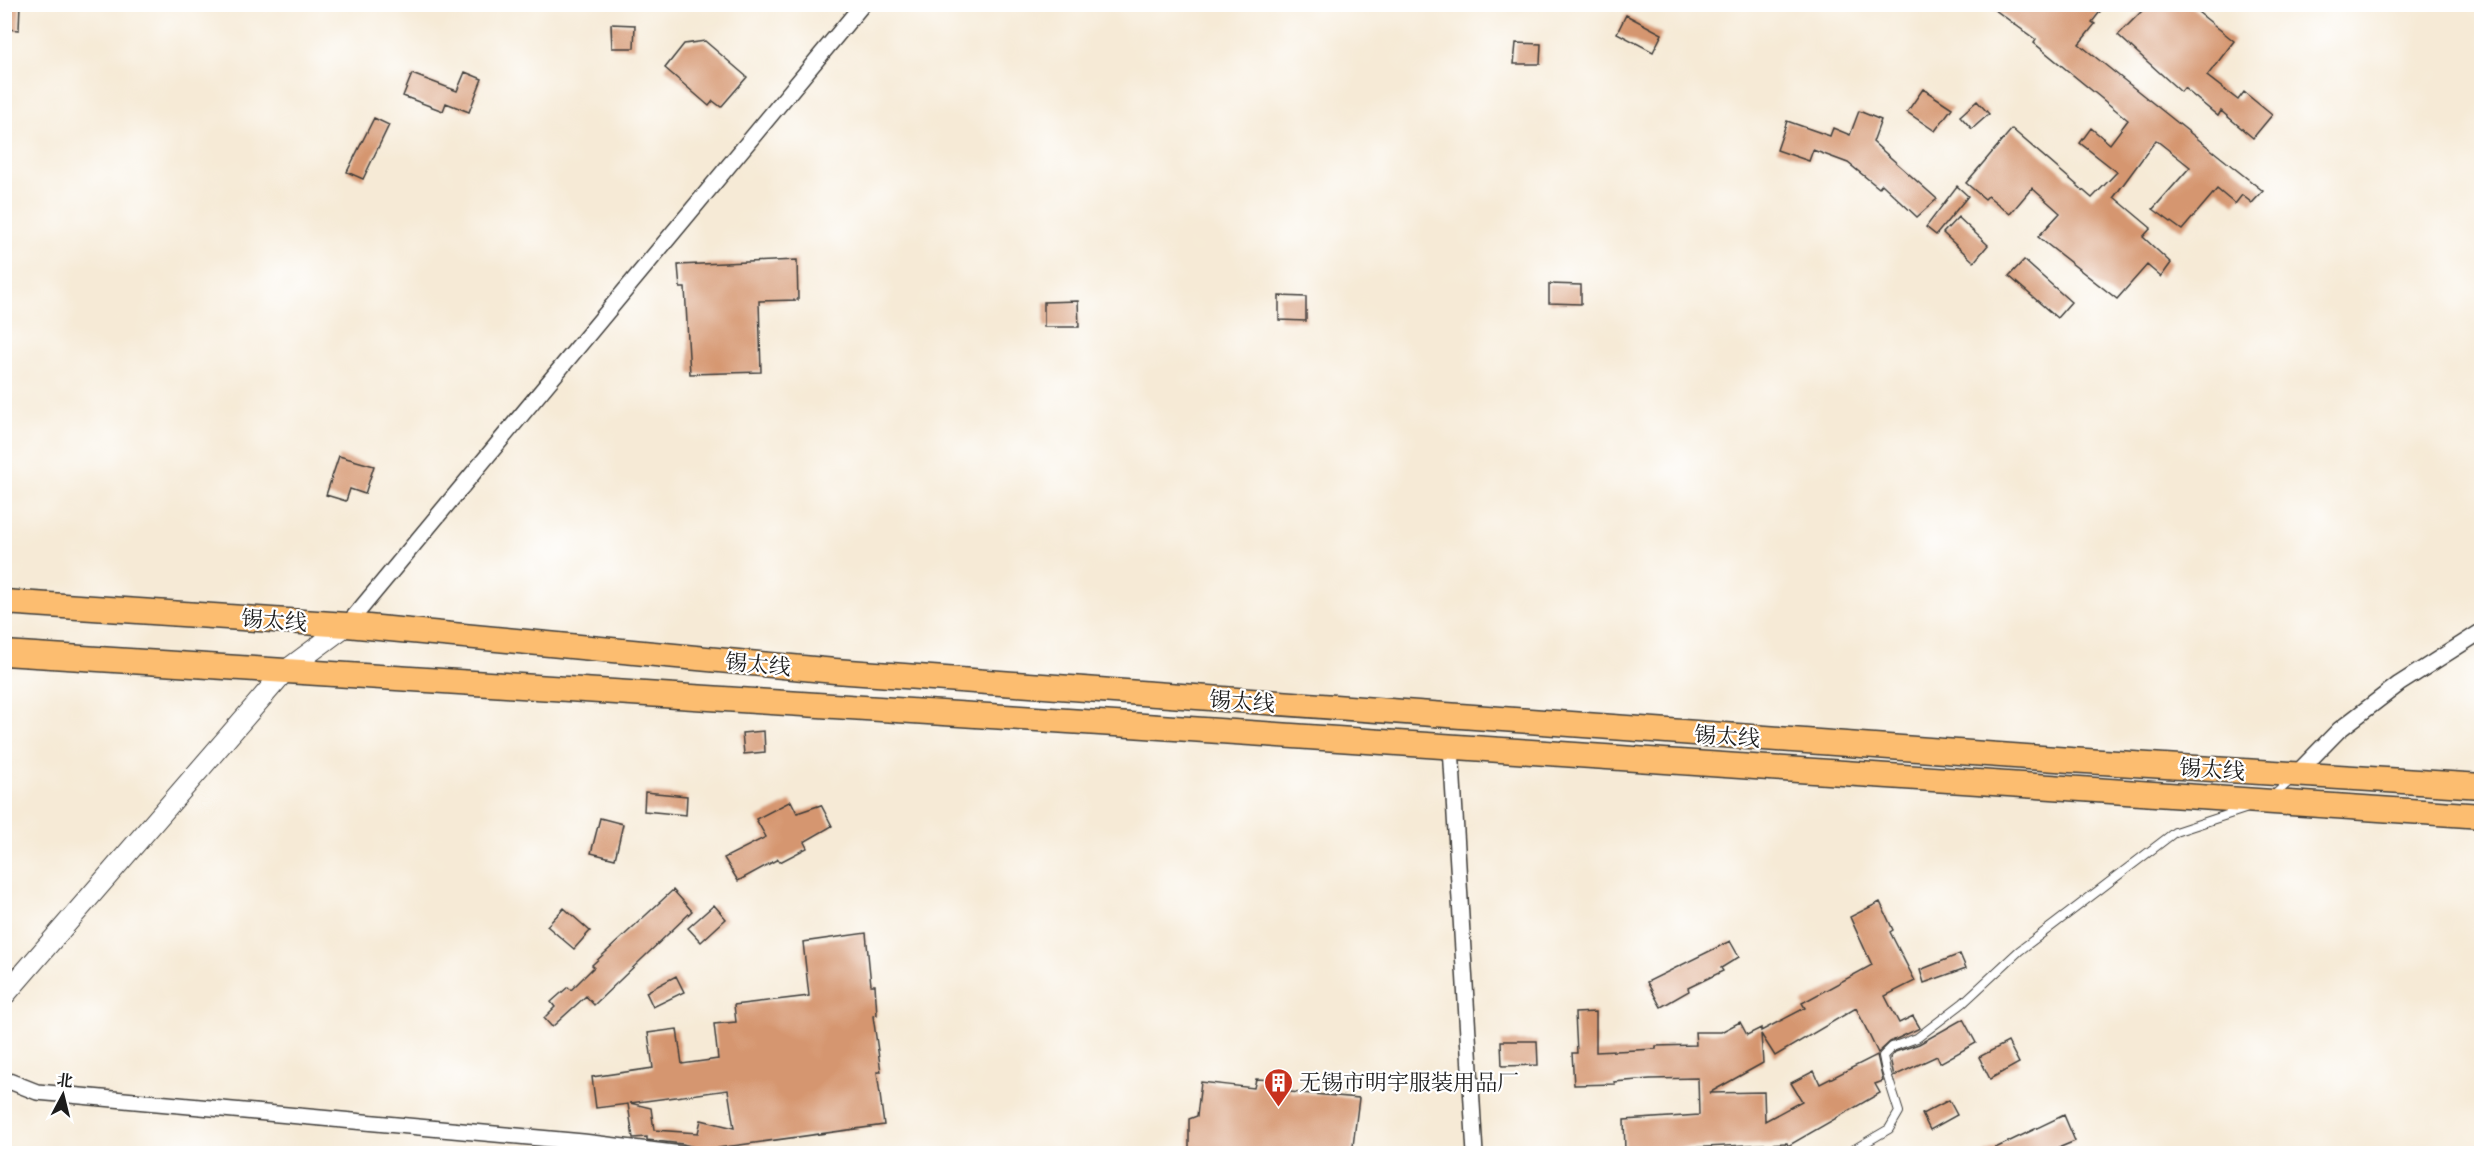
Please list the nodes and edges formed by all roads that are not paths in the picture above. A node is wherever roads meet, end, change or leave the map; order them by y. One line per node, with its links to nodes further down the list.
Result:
1 (863, 4): 3 (street)
2 (4, 602): 3 (main road, 锡太线)
3 (347, 625): 6 (street); 8 (main road, 锡太线)
4 (2481, 631): 8 (street)
5 (4, 654): 6 (main road, 锡太线)
6 (285, 671): 7 (main road, 锡太线); 12 (street)
7 (1451, 747): 10 (main road, 锡太线); 15 (street)
8 (2296, 774): 9 (main road, 锡太线); 10 (lane)
9 (2481, 786)
10 (2266, 801): 11 (main road, 锡太线); 16 (lane)
11 (2481, 816)
12 (4, 996)
13 (4, 1079): 14 (street)
14 (682, 1154)
15 (1474, 1154)
16 (1846, 1154)

